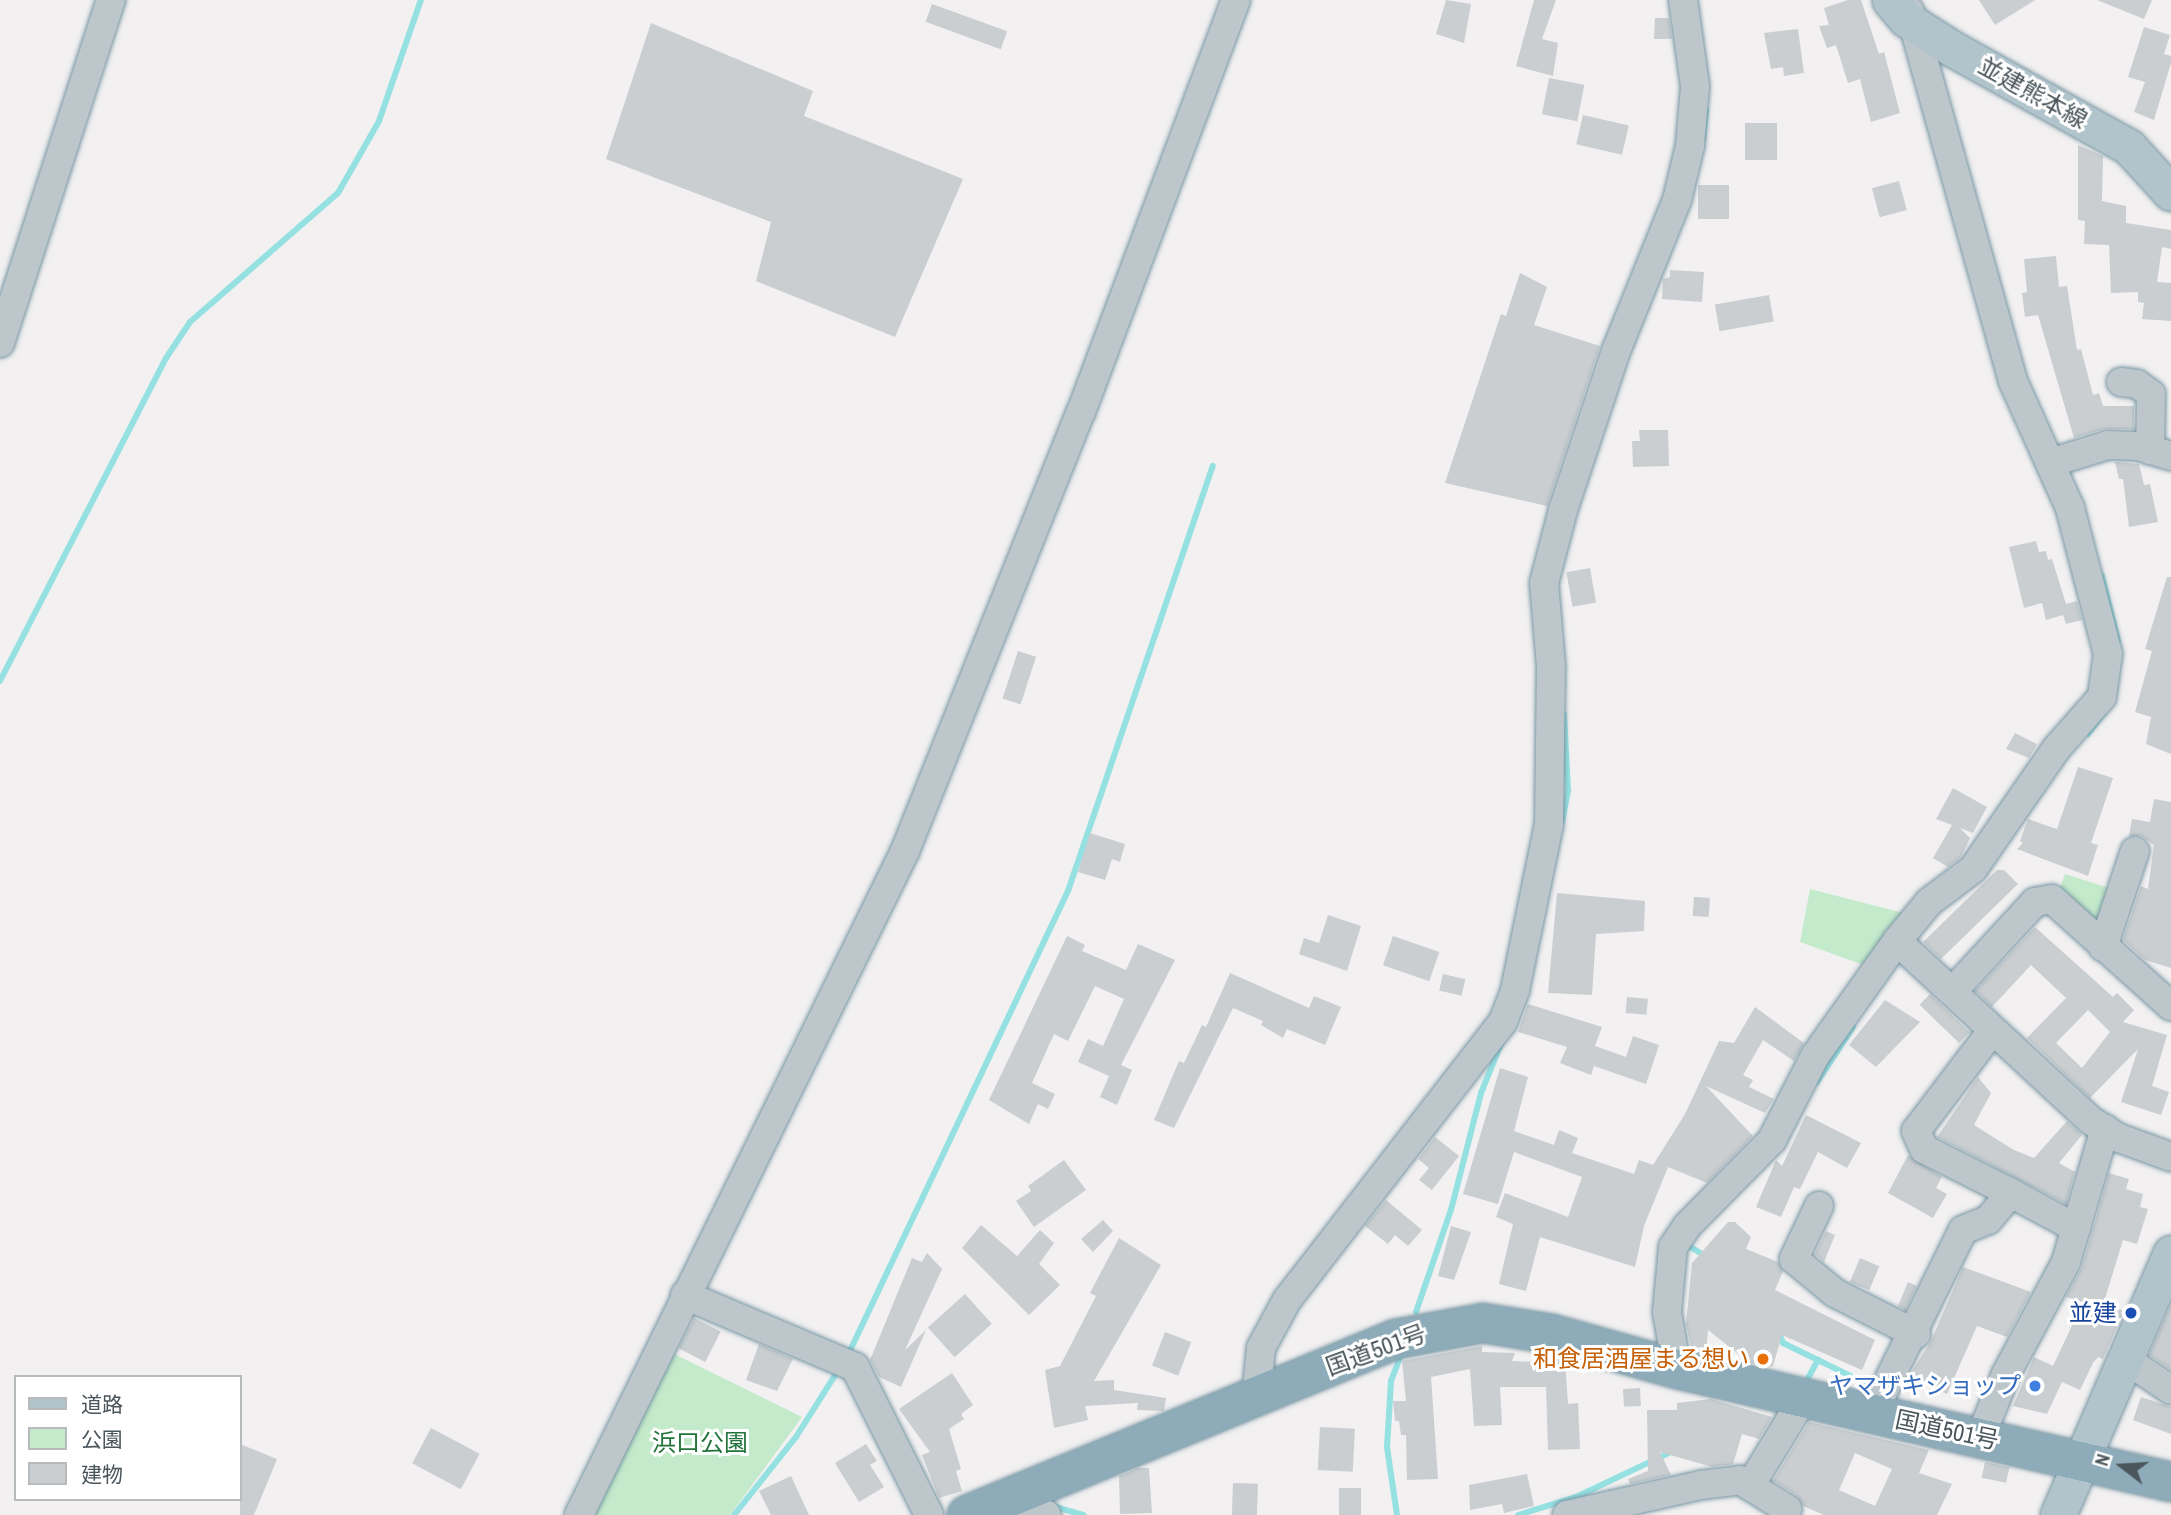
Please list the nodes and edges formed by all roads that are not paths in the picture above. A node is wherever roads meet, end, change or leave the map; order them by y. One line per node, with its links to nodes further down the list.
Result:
1 (111, 0): 6 (street)
2 (1236, 0): 22 (street)
3 (1683, 0): 27 (street)
4 (1903, 7): 5 (main road, 並建熊本線); 9 (street)
5 (2171, 193)
6 (0, 343)
7 (2122, 382): 8 (street)
8 (2161, 453): 9 (street)
9 (2050, 463): 11 (street)
10 (2135, 851): 12 (street)
11 (1903, 947): 13 (street); 25 (street)
12 (2103, 947): 13 (street); 14 (street)
13 (1952, 992): 15 (street)
14 (2171, 1006)
15 (1992, 1031): 16 (street); 18 (street)
16 (2105, 1129): 17 (street); 20 (street)
17 (2171, 1157)
18 (2011, 1193): 20 (street); 23 (street)
19 (1819, 1206): 23 (street)
20 (2076, 1228): 30 (street)
21 (2171, 1253): 24 (main road)
22 (685, 1296): 37 (street); 38 (street)
23 (1916, 1334): 29 (street)
24 (2127, 1360): 26 (street); 31 (main road)
25 (1677, 1369): 27 (highway, 国道501号); 28 (highway, 国道501号)
26 (2171, 1390)
27 (1256, 1398): 34 (highway, 国道501号)
28 (1803, 1399): 29 (highway, 国道501号); 33 (street)
29 (1872, 1414): 30 (highway, 国道501号)
30 (1980, 1438): 31 (highway, 国道501号)
31 (2081, 1458): 32 (highway, 国道501号); 42 (main road)
32 (2171, 1482)
33 (1750, 1486): 35 (street); 36 (street)
34 (1008, 1500): 39 (highway, 国道501号); 40 (street)
35 (1642, 1508): 41 (street)
36 (1787, 1509)
37 (579, 1515)
38 (929, 1515)
39 (967, 1515)
40 (1047, 1515)
41 (1567, 1515)
42 (2058, 1515)

